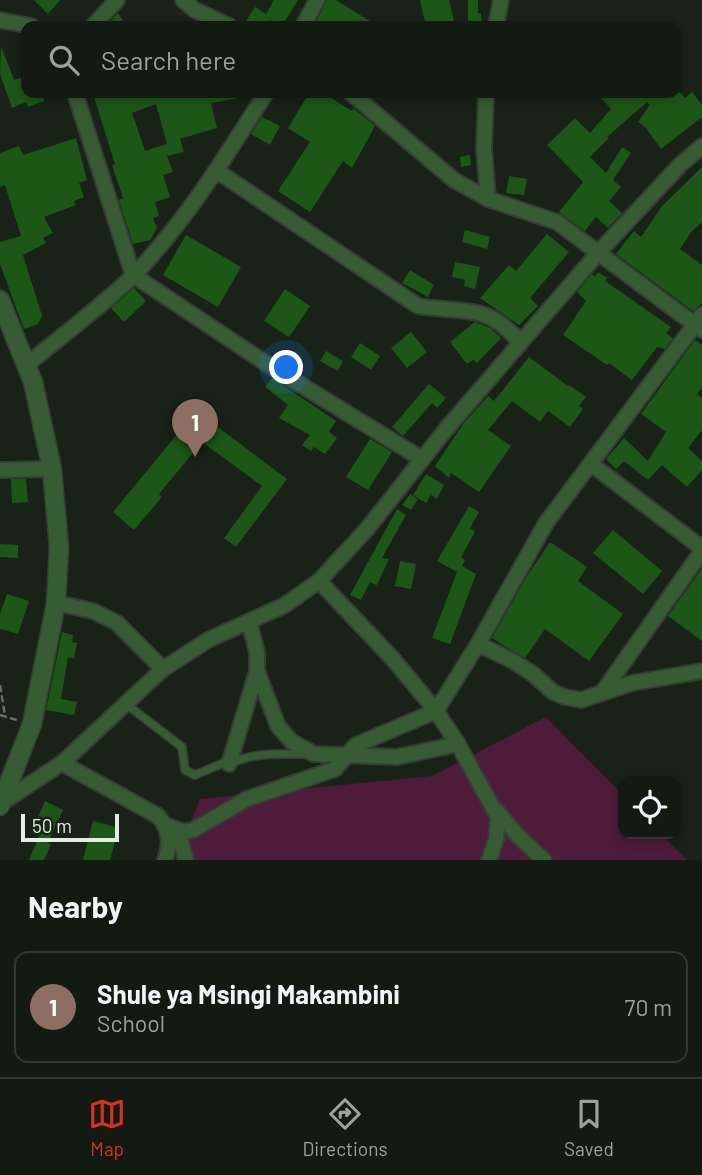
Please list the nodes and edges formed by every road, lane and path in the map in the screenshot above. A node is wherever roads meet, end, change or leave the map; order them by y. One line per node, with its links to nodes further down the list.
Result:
1 (117, 0): 7 (street)
2 (183, 0): 5 (street)
3 (317, 0): 9 (street)
4 (501, 0): 10 (street)
5 (197, 5): 8 (street)
6 (0, 20): 11 (street)
7 (98, 21)
8 (221, 21)
9 (306, 21)
10 (497, 21)
11 (21, 24)
12 (77, 98): 20 (street)
13 (263, 98): 17 (street)
14 (357, 98): 18 (street)
15 (486, 98): 18 (street)
16 (702, 146): 19 (street)
17 (218, 170): 20 (street); 23 (street)
18 (488, 199): 19 (street)
19 (598, 253): 22 (street); 23 (street)
20 (133, 275): 24 (street); 25 (street)
21 (0, 300): 24 (street)
22 (699, 323): 26 (street)
23 (521, 342): 25 (street)
24 (27, 365): 27 (street)
25 (422, 459): 30 (street)
26 (590, 464): 29 (street); 33 (street)
27 (52, 469): 28 (street); 31 (street)
28 (0, 470)
29 (702, 549): 38 (street)
30 (319, 581): 32 (street); 40 (street)
31 (56, 603): 34 (street); 43 (street)
32 (249, 622): 34 (street); 35 (street)
33 (478, 644): 38 (street); 40 (street)
34 (163, 669): 39 (street)
35 (257, 671): 45 (street); 48 (street)
36 (702, 671): 38 (street)
37 (0, 685): 42 (path)
38 (602, 693)
39 (125, 704): 47 (street); 48 (lane)
40 (436, 710): 44 (street); 46 (street)
41 (0, 715): 42 (path)
42 (5, 717): 43 (path)
43 (32, 724): 49 (street)
44 (458, 744): 46 (street); 50 (street)
45 (314, 754): 46 (street); 48 (lane)
46 (347, 754): 51 (street)
47 (62, 763): 49 (street); 51 (street)
48 (229, 764)
49 (1, 804)
50 (496, 810): 54 (street); 55 (street)
51 (172, 828): 52 (street); 53 (street)
52 (165, 860)
53 (186, 860)
54 (489, 860)
55 (544, 860)

